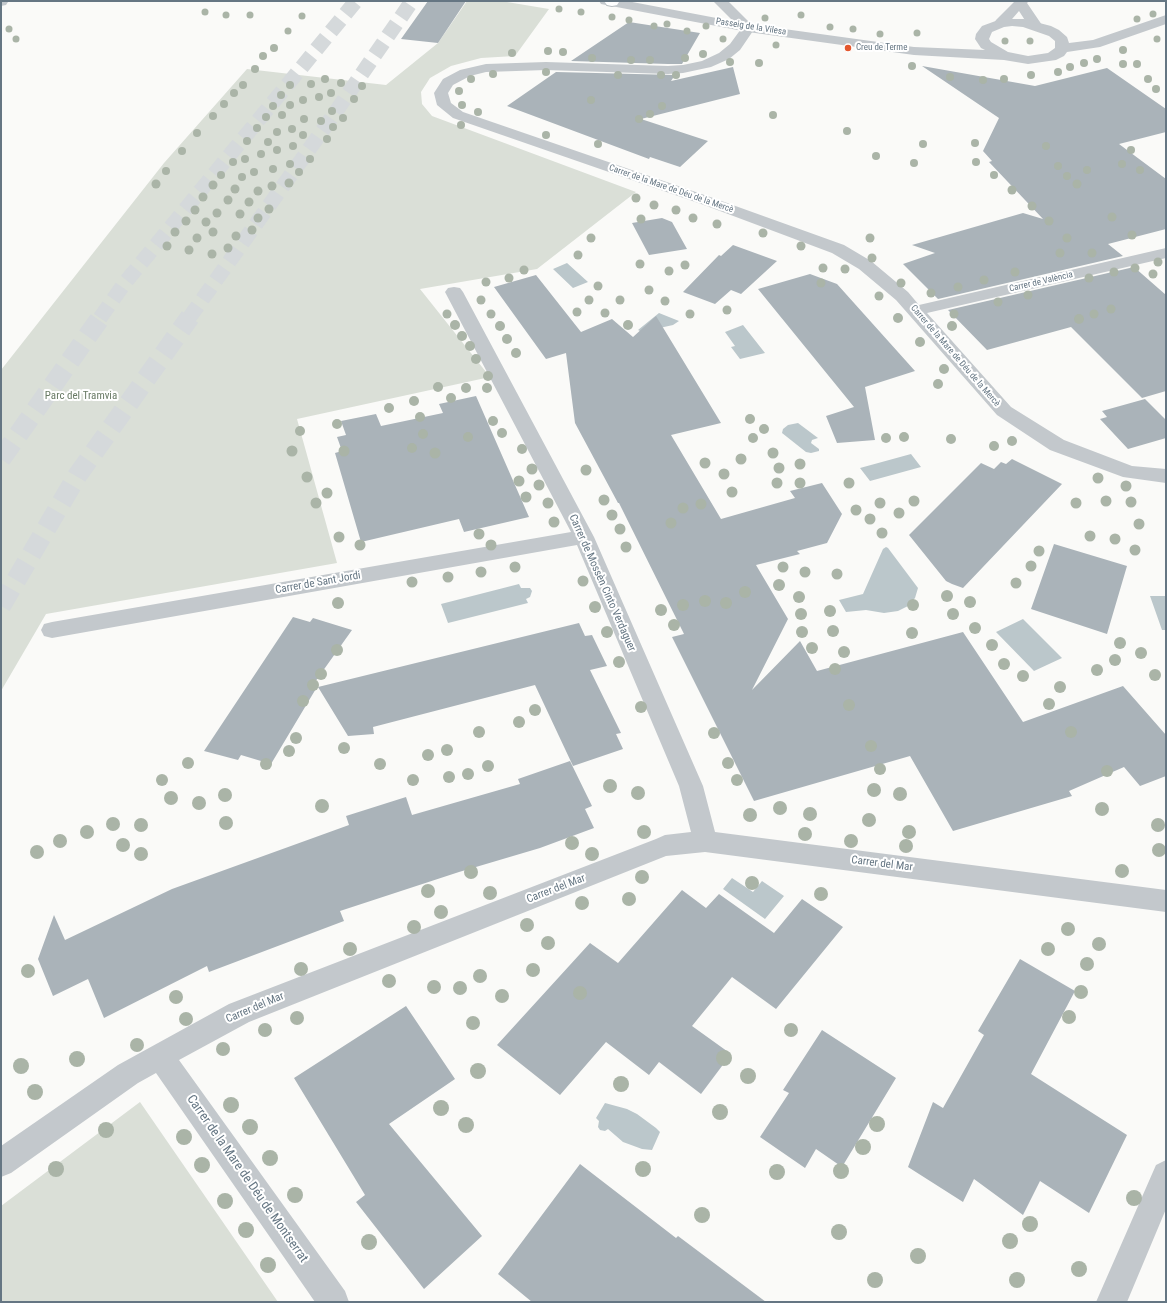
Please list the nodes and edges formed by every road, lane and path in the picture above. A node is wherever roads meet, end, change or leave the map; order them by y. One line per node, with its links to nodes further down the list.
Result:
1 (610, 1): 7 (street, Passeig de la Vilesa)
2 (720, 1): 7 (street)
3 (1021, 2): 5 (street); 6 (street)
4 (1166, 19): 10 (street)
5 (1001, 24): 6 (street); 9 (street)
6 (1035, 25): 8 (street)
7 (748, 28): 11 (street, Passeig de la Vilesa); 16 (street, Carrer de la Mare de Déu de la Mercè)
8 (1054, 33): 10 (street); 12 (street)
9 (971, 36): 11 (street, Passeig de la Vilesa); 13 (street)
10 (1116, 36): 12 (street)
11 (897, 48): 13 (street, Passeig de la Vilesa)
12 (1062, 48): 13 (street, Passeig de la Vilesa)
13 (1004, 56)
14 (1166, 253): 16 (street, Carrer de València)
15 (454, 292): 18 (street, Carrer de Mossèn Cinto Verdaguer)
16 (915, 311): 17 (street, Carrer de la Mare de Déu de la Mercè)
17 (1166, 476)
18 (584, 537): 19 (street, Carrer de Sant Jordi); 20 (street, Carrer de Mossèn Cinto Verdaguer)
19 (52, 630)
20 (705, 841): 21 (street, Carrer del Mar); 22 (street, Carrer del Mar)
21 (1166, 901)
22 (160, 1056): 23 (street, Carrer del Mar); 25 (street, Carrer de la Mare de Déu de Montserrat)
23 (1, 1163)
24 (1166, 1175): 26 (street)
25 (334, 1302)
26 (1111, 1302)

